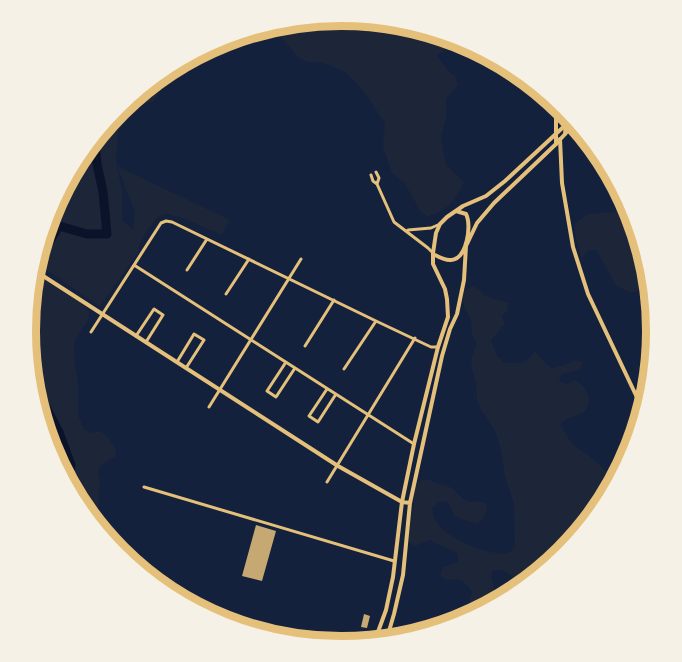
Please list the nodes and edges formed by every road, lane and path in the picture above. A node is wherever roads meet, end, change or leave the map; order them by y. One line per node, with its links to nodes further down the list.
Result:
1 (556, 114): 4 (street)
2 (566, 125): 4 (street); 5 (street)
3 (570, 129): 5 (street)
4 (556, 134): 7 (street); 11 (street)
5 (565, 134): 6 (street)
6 (560, 139): 7 (street); 42 (street)
7 (556, 144): 15 (street)
8 (376, 172): 10 (street)
9 (371, 175): 10 (street)
10 (377, 184): 13 (street)
11 (454, 212): 12 (street); 15 (street)
12 (440, 224): 13 (street); 16 (street)
13 (406, 231): 16 (street)
14 (207, 239): 17 (street); 19 (street); 20 (street)
15 (466, 246): 16 (street); 50 (street)
16 (432, 253): 33 (street)
17 (249, 259): 22 (street); 23 (street)
18 (301, 259): 22 (street)
19 (134, 265): 25 (street); 30 (street)
20 (186, 270)
21 (40, 274): 25 (street)
22 (289, 278): 24 (street); 30 (street)
23 (226, 294)
24 (334, 300): 26 (street); 32 (street)
25 (102, 314): 27 (street); 28 (street)
26 (376, 321): 29 (street); 38 (street)
27 (91, 332)
28 (136, 336): 31 (street); 31 (street)
29 (415, 338): 33 (street); 44 (street)
30 (250, 340): 35 (street); 40 (street)
31 (146, 342): 34 (street)
32 (304, 346)
33 (438, 347): 45 (street)
34 (177, 362): 36 (street); 36 (street)
35 (286, 362): 37 (street); 37 (street)
36 (186, 368): 40 (street)
37 (295, 368): 39 (street)
38 (344, 369)
39 (327, 389): 41 (street); 41 (street)
40 (220, 390): 43 (street); 46 (street)
41 (336, 394): 44 (street)
42 (638, 401)
43 (209, 407)
44 (369, 415): 45 (street); 46 (street)
45 (414, 444): 49 (street)
46 (338, 466): 47 (street); 49 (street)
47 (327, 482)
48 (144, 487): 51 (street)
49 (402, 502): 50 (street); 51 (street)
50 (410, 503): 52 (street)
51 (394, 561): 53 (street)
52 (388, 633)
53 (377, 634)

